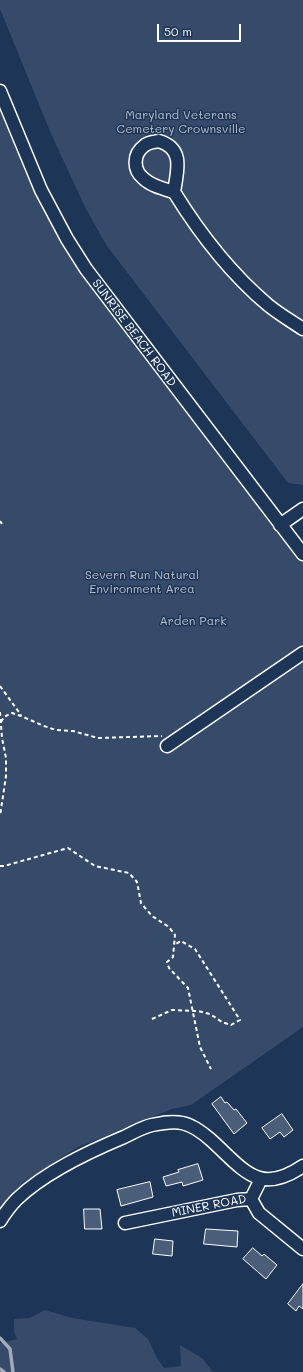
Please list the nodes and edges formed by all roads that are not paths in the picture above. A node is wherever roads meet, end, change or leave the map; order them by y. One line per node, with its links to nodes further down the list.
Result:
1 (0, 91): 5 (street, SUNRISE BEACH ROAD)
2 (174, 192): 3 (street)
3 (303, 329)
4 (303, 509): 5 (street)
5 (280, 525): 6 (street, SUNRISE BEACH ROAD)
6 (303, 554)
7 (303, 653): 8 (street)
8 (167, 746)
9 (303, 1166): 10 (street)
10 (261, 1179): 11 (street, MINER ROAD); 12 (street)
11 (251, 1199): 13 (street, MINER ROAD); 14 (street)
12 (0, 1221)
13 (125, 1222)
14 (303, 1249)

